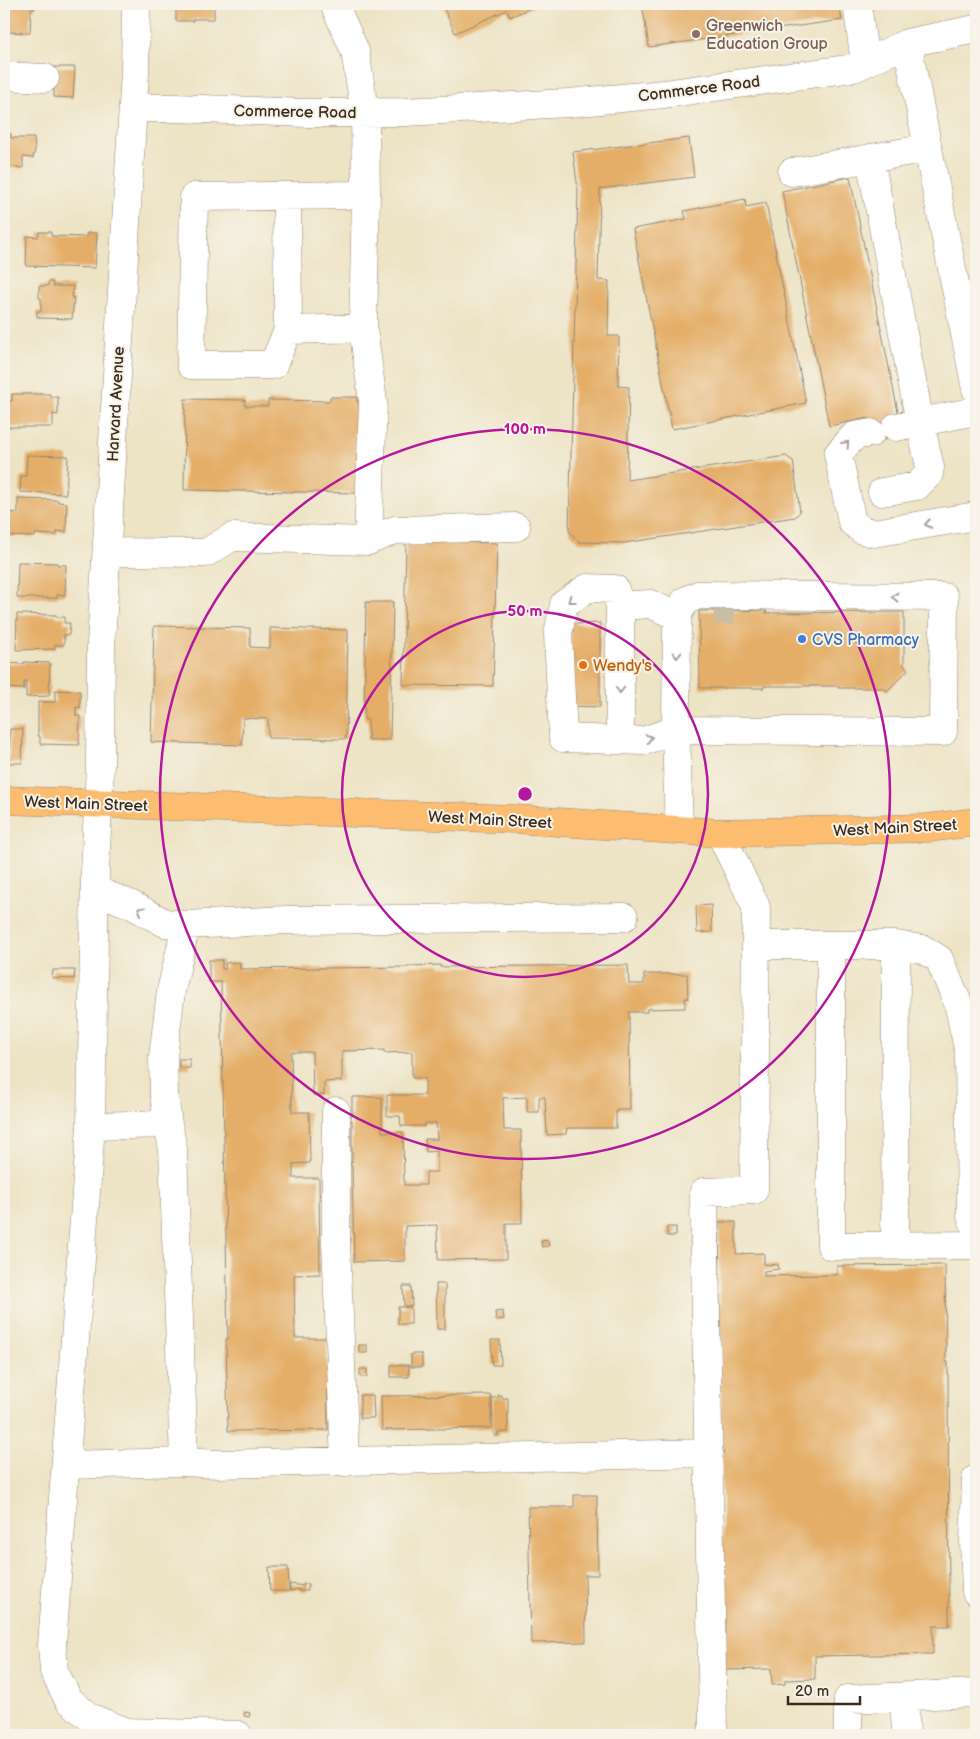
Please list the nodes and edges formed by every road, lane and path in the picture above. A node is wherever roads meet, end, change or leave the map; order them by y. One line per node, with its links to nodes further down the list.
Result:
1 (136, 4): 9 (street, Harvard Avenue)
2 (334, 4): 10 (street)
3 (857, 4): 6 (street)
4 (976, 29): 5 (street, Commerce Road)
5 (907, 43): 6 (street, Commerce Road); 11 (street)
6 (865, 62): 10 (street, Commerce Road)
7 (4, 76): 8 (street)
8 (44, 78)
9 (132, 108): 10 (street, Commerce Road); 25 (street, Harvard Avenue)
10 (365, 113): 14 (street)
11 (928, 148): 12 (street); 18 (street)
12 (870, 158): 13 (street); 20 (street)
13 (792, 172)
14 (366, 195): 15 (street); 16 (street)
15 (287, 196): 17 (street); 17 (street)
16 (363, 328): 17 (street); 24 (street)
17 (288, 330)
18 (976, 389)
19 (976, 411): 20 (street)
20 (896, 428): 21 (street); 22 (street, one-way to 20)
21 (882, 492)
22 (976, 516)
23 (516, 527): 24 (street)
24 (368, 541): 25 (street)
25 (107, 552): 32 (street, Harvard Avenue)
26 (770, 596): 28 (street); 28 (street); 29 (street, one-way to 26)
27 (620, 606): 28 (street); 30 (street, one-way to 30); 30 (street, one-way to 30)
28 (678, 613): 29 (street, one-way to 29)
29 (676, 730): 30 (street, one-way to 29); 34 (street)
30 (620, 740)
31 (4, 800): 32 (main road, West Main Street)
32 (98, 805): 34 (main road, West Main Street); 36 (street, Harvard Avenue)
33 (976, 822): 35 (main road, West Main Street)
34 (679, 830): 35 (main road, West Main Street)
35 (720, 833): 40 (street)
36 (95, 890): 38 (street, one-way to 36); 44 (street, Harvard Avenue)
37 (624, 917): 38 (street)
38 (186, 925): 43 (street)
39 (896, 944): 41 (street); 45 (street); 46 (street)
40 (756, 945): 41 (street); 48 (street)
41 (832, 945): 46 (street)
42 (336, 1111): 50 (street)
43 (168, 1124): 44 (street); 49 (street)
44 (91, 1126): 51 (street, Harvard Avenue)
45 (976, 1228)
46 (895, 1245): 47 (street)
47 (976, 1245)
48 (709, 1453): 50 (street); 59 (street)
49 (184, 1462): 50 (street); 51 (street)
50 (345, 1462)
51 (66, 1465): 57 (street, Harvard Avenue)
52 (976, 1479): 53 (street)
53 (975, 1542): 54 (street)
54 (976, 1592)
55 (976, 1693): 56 (street)
56 (904, 1696): 60 (street); 61 (street)
57 (165, 1734): 58 (street, Harvard Avenue)
58 (238, 1735)
59 (716, 1735)
60 (848, 1735)
61 (906, 1735)

